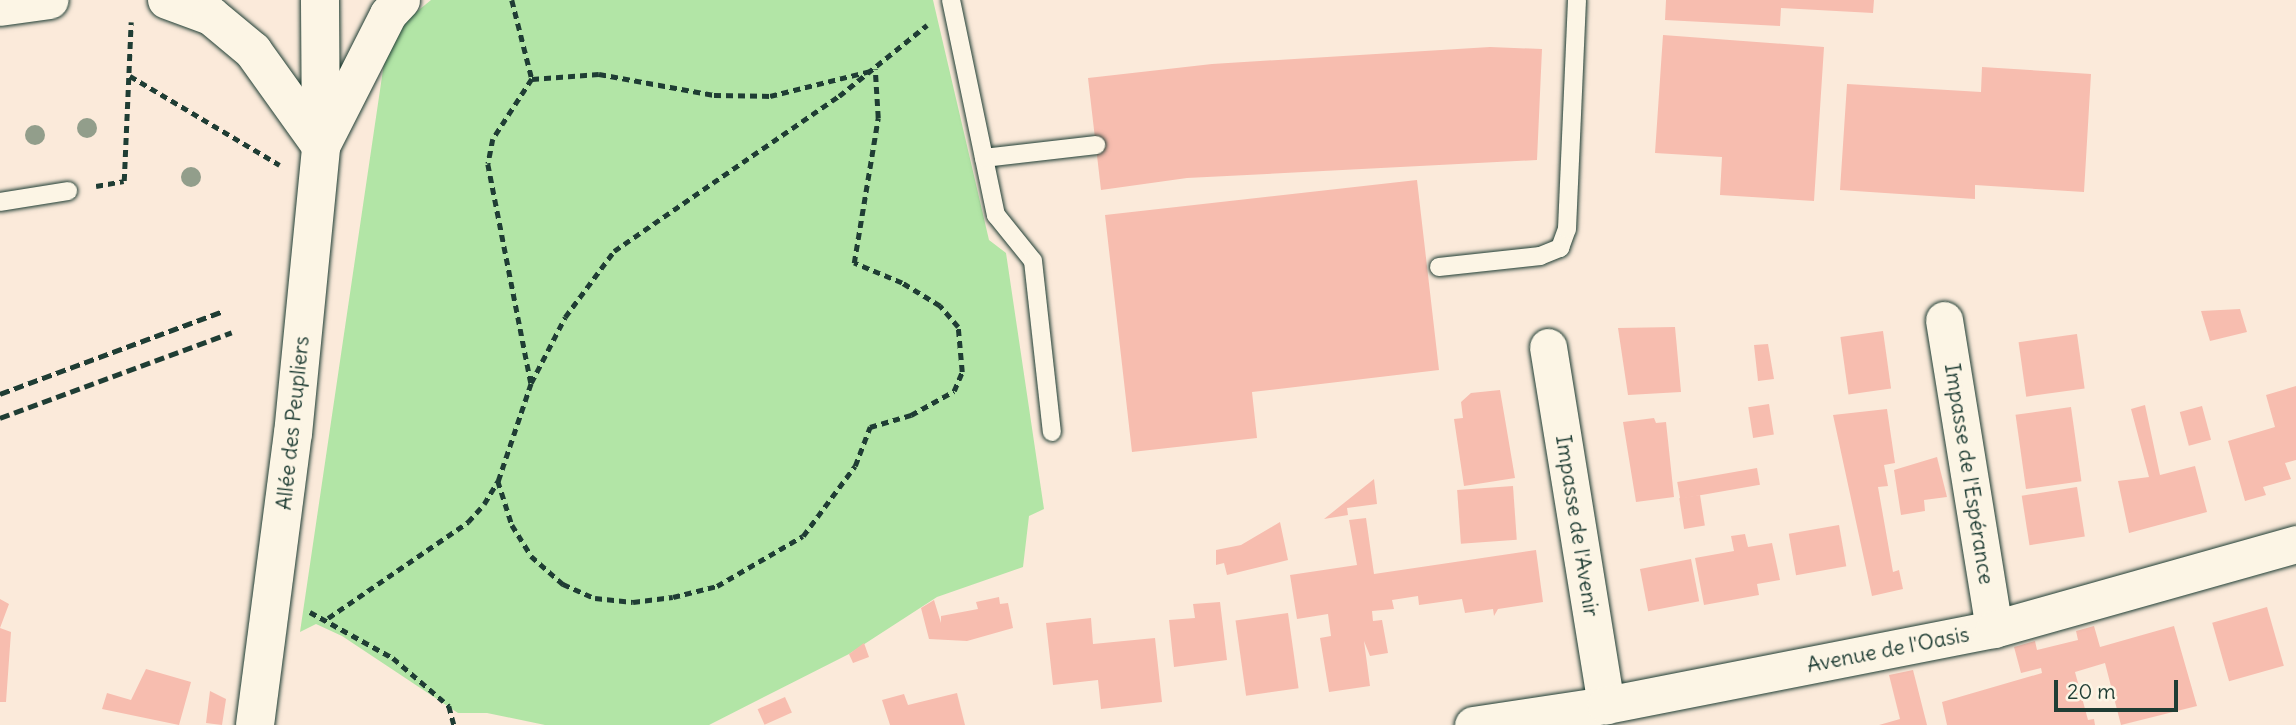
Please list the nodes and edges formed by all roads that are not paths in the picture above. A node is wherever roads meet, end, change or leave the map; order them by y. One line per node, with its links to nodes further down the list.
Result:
1 (50, 0): 7 (main road)
2 (167, 0): 9 (main road)
3 (320, 0): 9 (main road, Allée des Peupliers)
4 (401, 0): 9 (street)
5 (1577, 0): 13 (lane)
6 (951, 2): 10 (lane)
7 (0, 7)
8 (1096, 145): 10 (lane)
9 (321, 146): 20 (main road, Allée des Peupliers)
10 (984, 158): 16 (lane)
11 (68, 191): 12 (lane)
12 (0, 202)
13 (1440, 267)
14 (1944, 320): 18 (street, Impasse de l'Espérance)
15 (1548, 347): 19 (street, Impasse de l'Avenir)
16 (1052, 432)
17 (2296, 544): 18 (street, Avenue de l'Oasis)
18 (1994, 629): 19 (street, Avenue de l'Oasis)
19 (1606, 705): 21 (street, Avenue de l'Oasis)
20 (258, 712)
21 (1473, 725)

